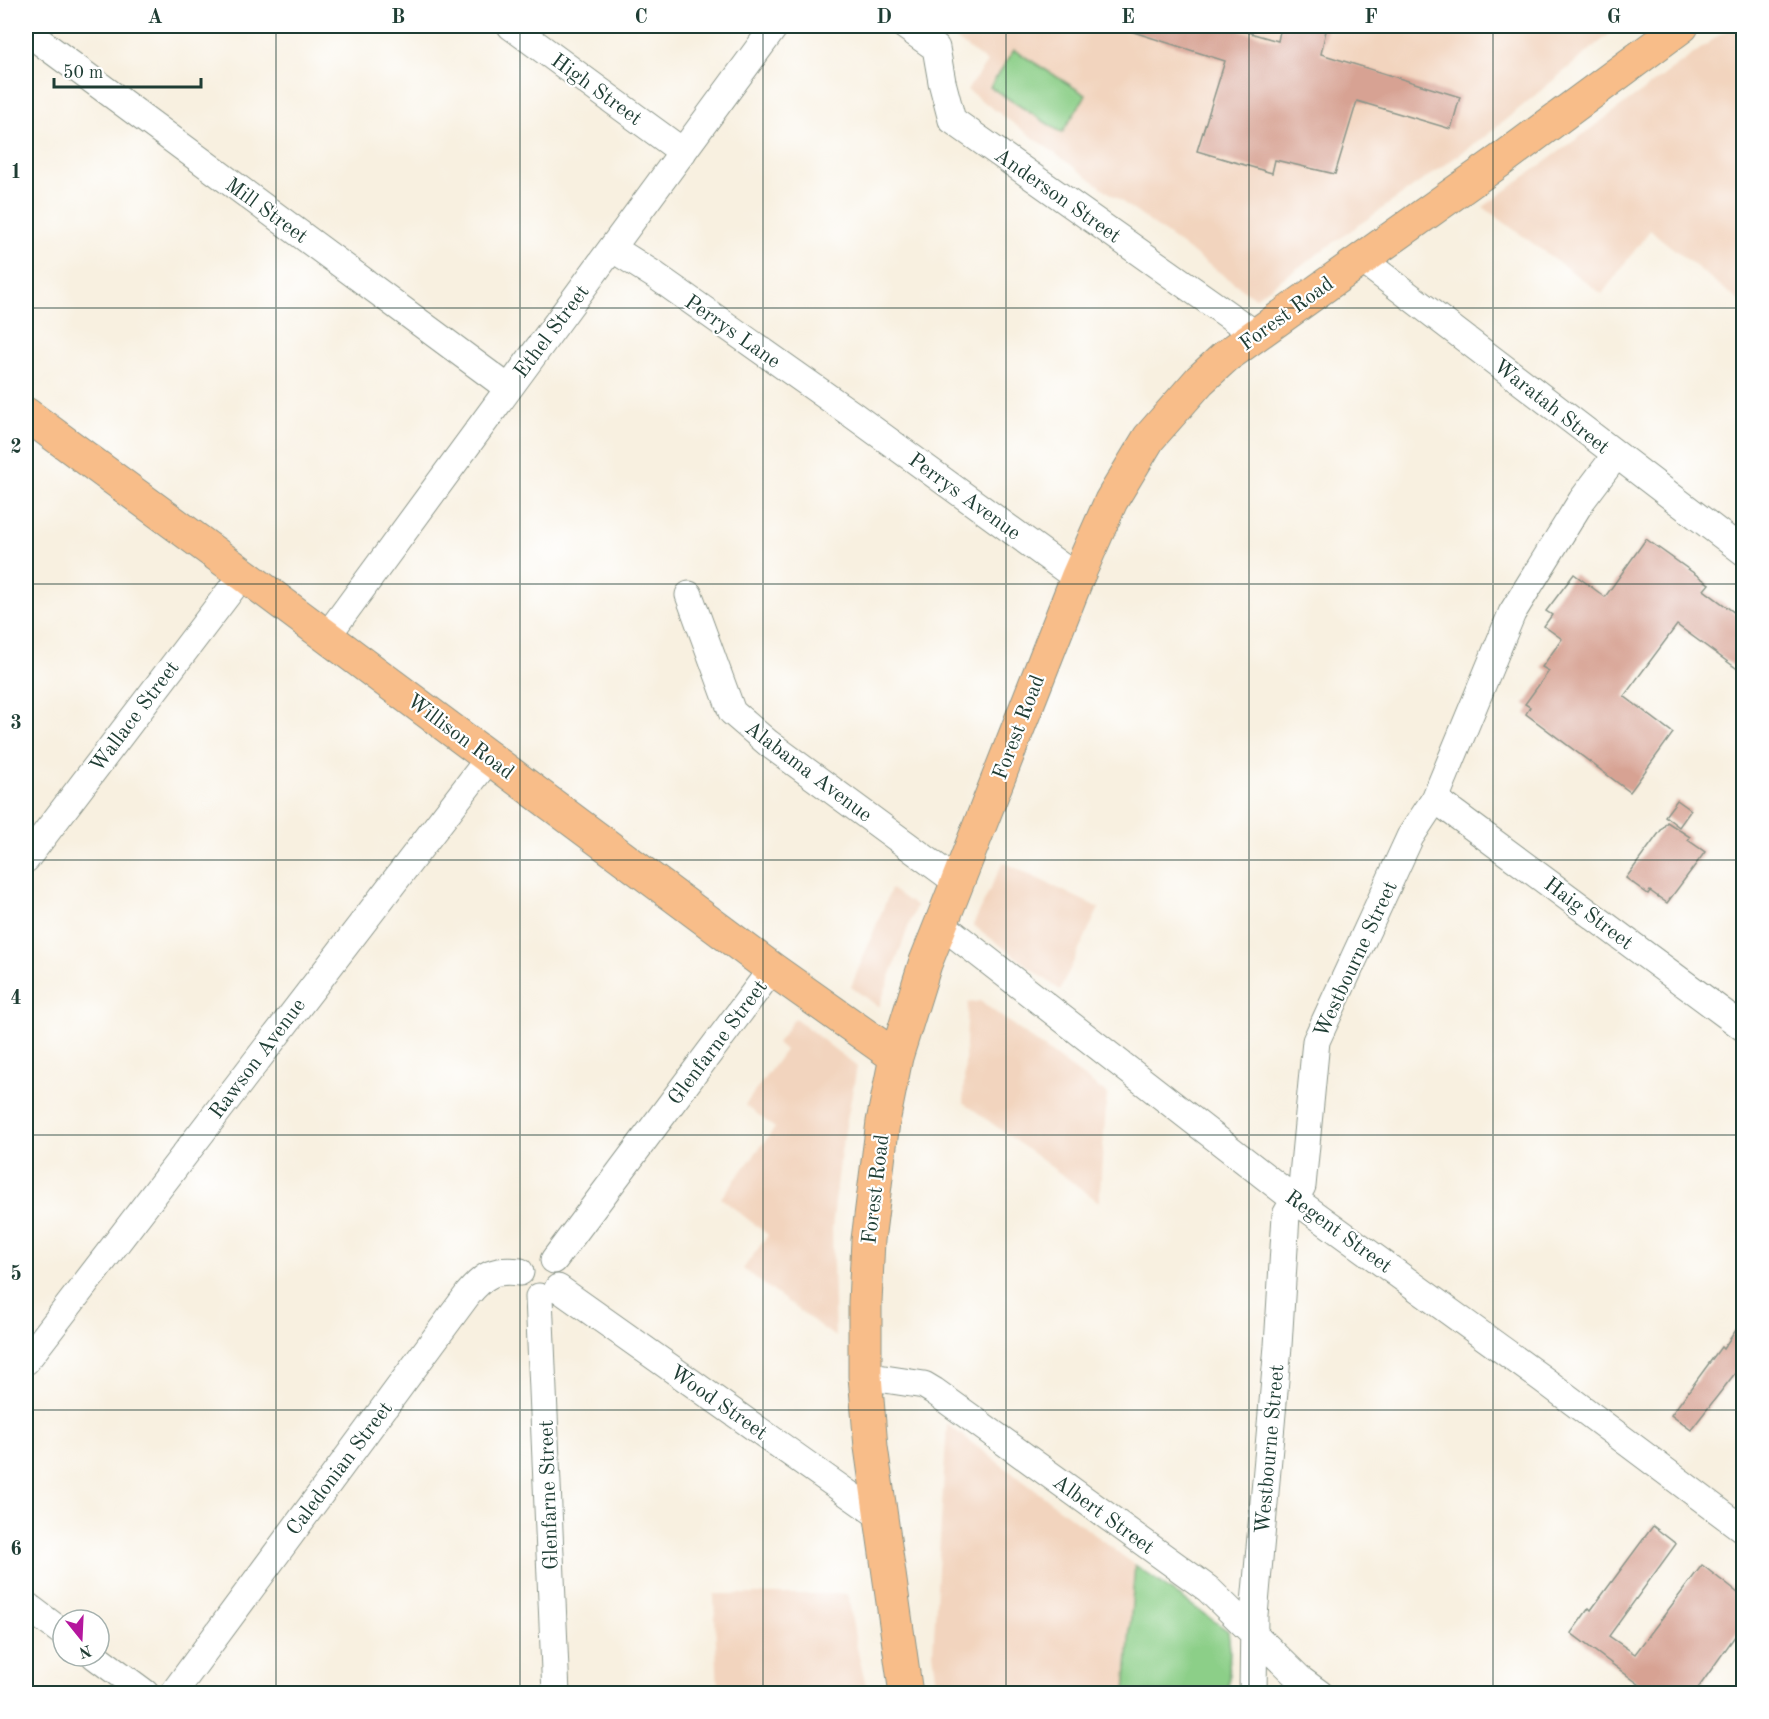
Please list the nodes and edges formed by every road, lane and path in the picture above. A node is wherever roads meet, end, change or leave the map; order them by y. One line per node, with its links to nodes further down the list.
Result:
1 (511, 26): 6 (street, High Street)
2 (775, 26): 6 (street, Ethel Street)
3 (905, 26): 9 (street, Anderson Street)
4 (1682, 26): 8 (main road, Forest Road)
5 (26, 32): 10 (street, Mill Street)
6 (683, 152): 7 (street, Ethel Street)
7 (612, 248): 10 (street, Ethel Street); 12 (street, Perrys Lane)
8 (1361, 259): 9 (main road, Forest Road); 13 (street, Waratah Street)
9 (1255, 334): 16 (main road, Forest Road)
10 (508, 388): 18 (street, Ethel Street)
11 (26, 414): 15 (main road, Willison Road)
12 (853, 415): 16 (street, Perrys Avenue)
13 (1616, 455): 14 (street, Waratah Street); 20 (street, Westbourne Street)
14 (1743, 552)
15 (243, 574): 18 (main road, Willison Road); 21 (street, Wallace Street)
16 (1077, 578): 22 (main road, Forest Road)
17 (689, 595): 22 (street, Alabama Avenue)
18 (327, 636): 19 (main road, Willison Road)
19 (490, 757): 24 (main road, Willison Road); 31 (street, Rawson Avenue)
20 (1436, 799): 25 (street, Haig Street); 27 (street, Westbourne Street)
21 (26, 859)
22 (957, 882): 23 (main road, Forest Road)
23 (940, 924): 26 (main road, Forest Road); 27 (street, Regent Street)
24 (772, 969): 26 (main road, Willison Road); 28 (street, Glenfarne Street)
25 (1743, 1028)
26 (896, 1057): 32 (main road, Forest Road)
27 (1294, 1199): 34 (street, Regent Street); 37 (street, Westbourne Street)
28 (554, 1260): 29 (street); 30 (street)
29 (520, 1272): 30 (street); 39 (street, Caledonian Street)
30 (549, 1292): 33 (street, Wood Street); 41 (street, Glenfarne Street)
31 (26, 1361)
32 (865, 1376): 33 (main road, Forest Road); 37 (street, Albert Street)
33 (880, 1517): 42 (main road, Forest Road)
34 (1743, 1530)
35 (26, 1605): 36 (street)
36 (51, 1624)
37 (1254, 1631): 43 (street, Westbourne Street); 44 (street, Albert Street)
38 (111, 1668): 40 (street)
39 (176, 1692): 40 (street)
40 (144, 1693)
41 (556, 1694)
42 (906, 1694)
43 (1253, 1694)
44 (1320, 1694)

